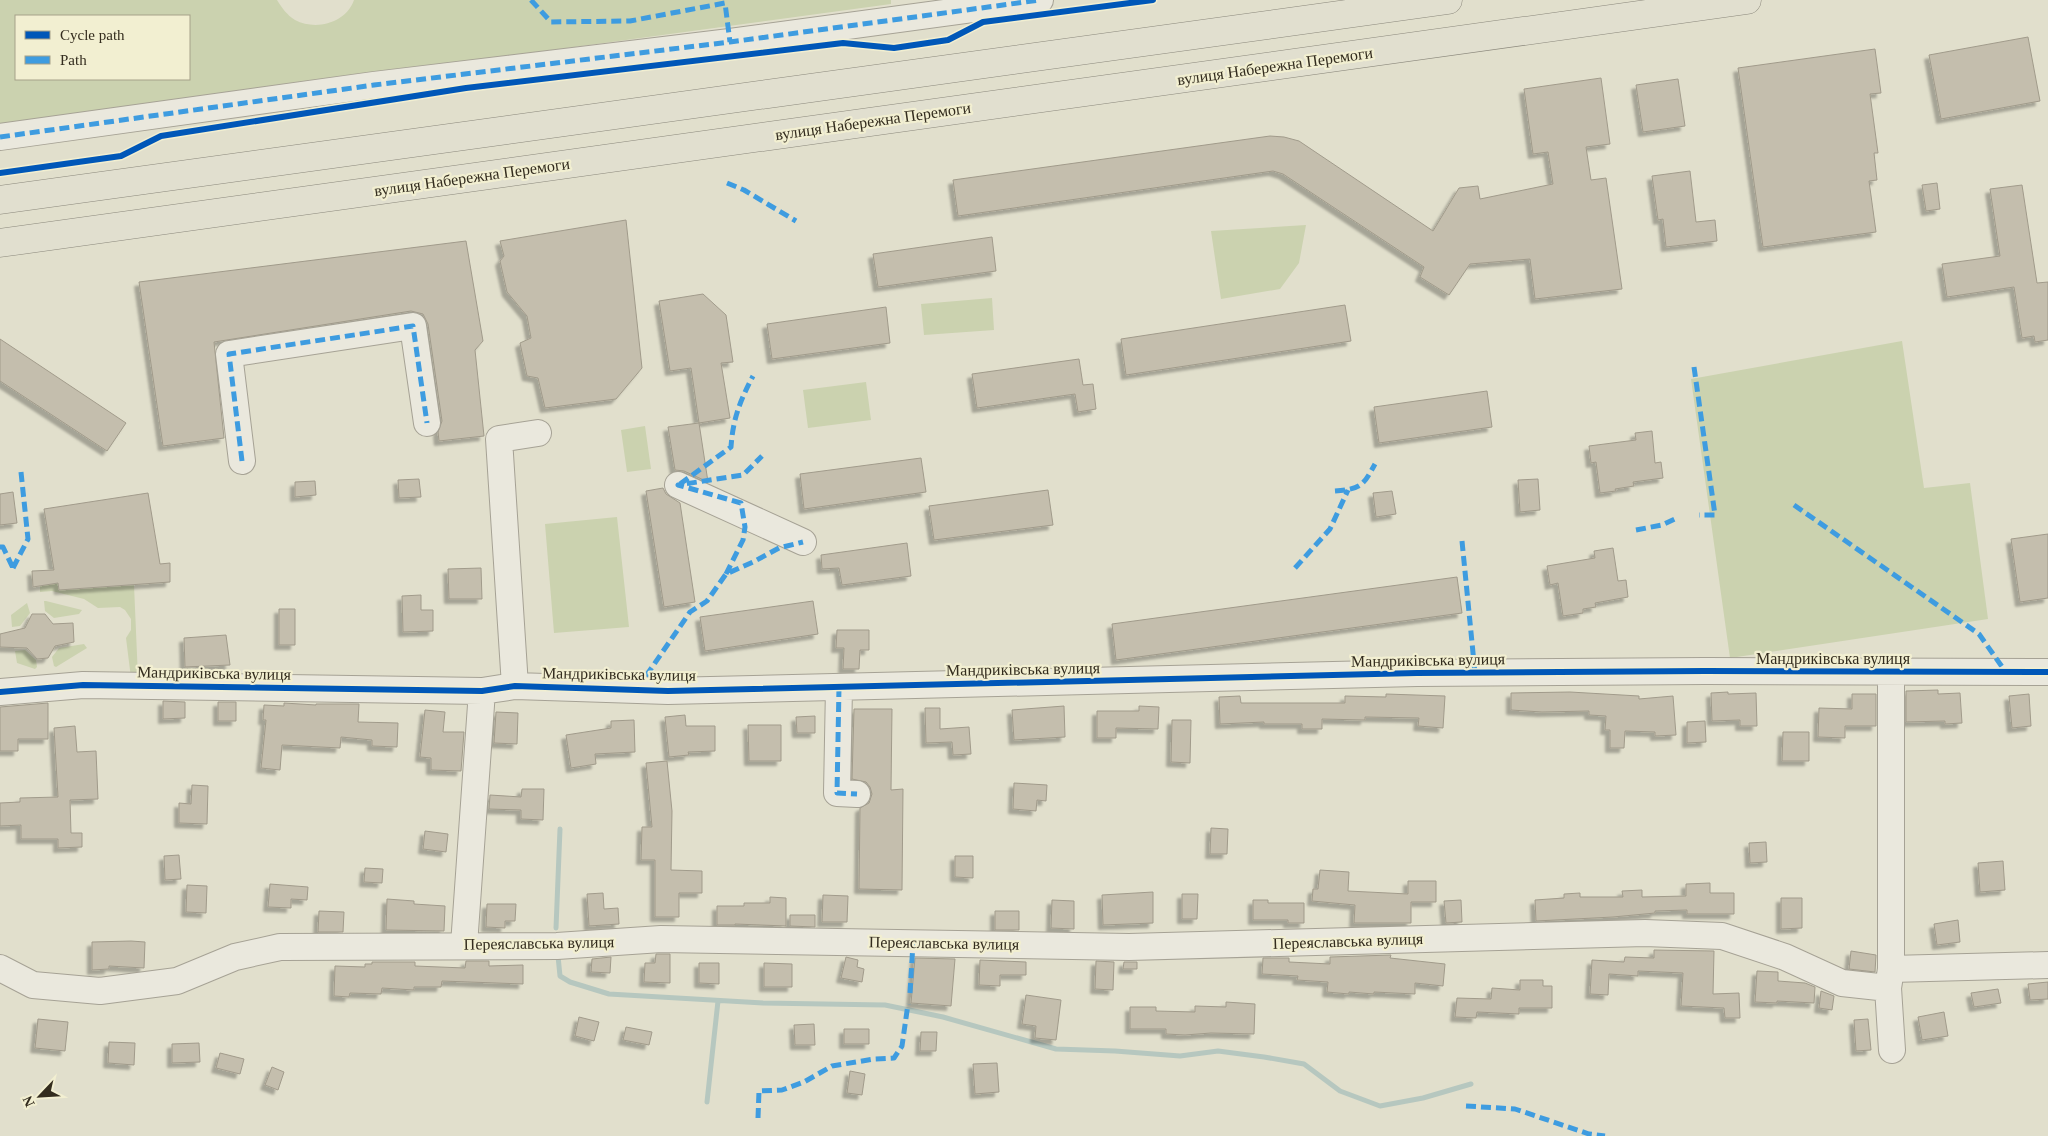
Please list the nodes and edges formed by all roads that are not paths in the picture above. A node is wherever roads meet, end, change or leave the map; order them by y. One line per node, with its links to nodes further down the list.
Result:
1 (1040, 0): 5 (street)
2 (1448, 0): 4 (main road)
3 (1747, 0): 6 (main road, вулиця Набережна Перемоги)
4 (716, 100): 6 (main road); 7 (main road)
5 (0, 137)
6 (721, 142): 8 (main road, вулиця Набережна Перемоги)
7 (0, 200)
8 (0, 243)
9 (427, 423): 11 (street)
10 (538, 433): 16 (street)
11 (242, 461)
12 (678, 485): 13 (street)
13 (803, 542)
14 (1891, 672): 15 (street, Мандриківська вулиця); 17 (street, Мандриківська вулиця); 24 (street)
15 (2048, 672)
16 (515, 686): 17 (street, Мандриківська вулиця); 18 (street, Мандриківська вулиця)
17 (839, 687): 20 (street)
18 (482, 691): 19 (street, Мандриківська вулиця); 21 (street)
19 (0, 692)
20 (857, 794)
21 (464, 945): 23 (street, Переяславська вулиця); 24 (street, Переяславська вулиця)
22 (2048, 966): 24 (street, Переяславська вулиця)
23 (0, 968)
24 (1890, 979): 25 (street)
25 (1892, 1050)

